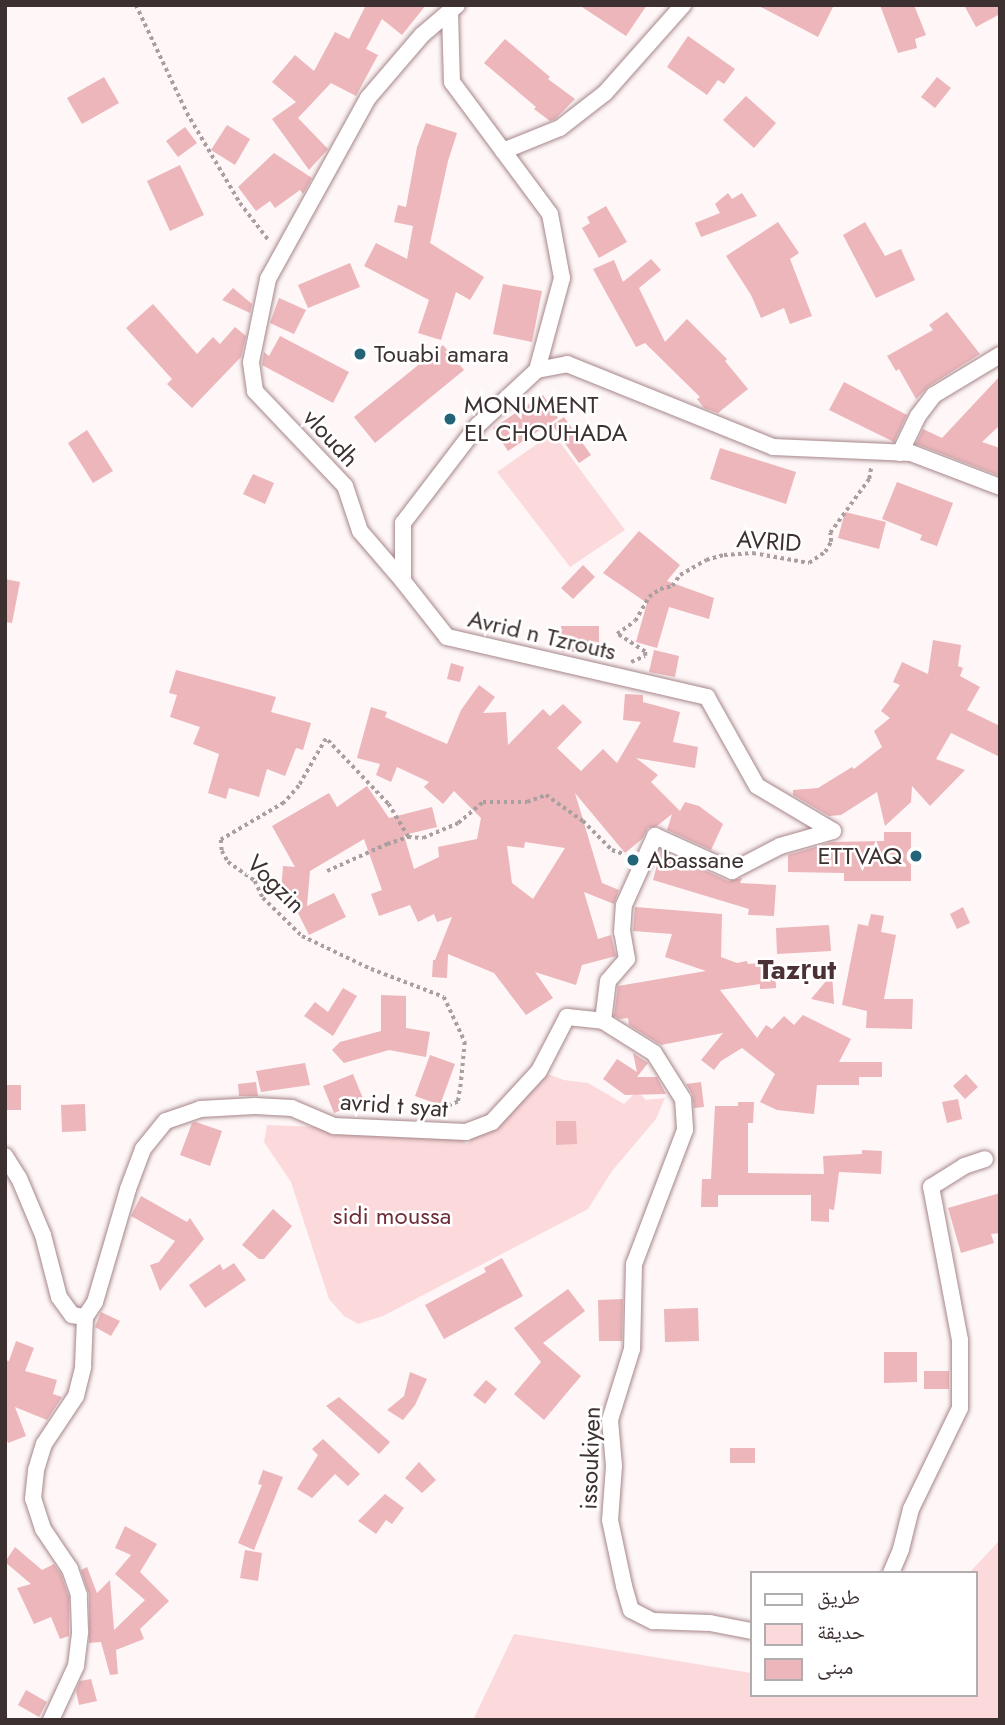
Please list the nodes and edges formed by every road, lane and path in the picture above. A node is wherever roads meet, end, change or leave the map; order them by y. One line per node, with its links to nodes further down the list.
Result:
1 (136, 5): 5 (path)
2 (683, 5): 4 (street)
3 (454, 8): 4 (street); 5 (street)
4 (503, 151): 7 (street)
5 (282, 257): 11 (street, vloudh)
6 (1000, 355): 9 (street)
7 (537, 370): 8 (street); 11 (street)
8 (876, 453): 9 (street); 12 (path, AVRID)
9 (900, 453): 10 (street)
10 (1000, 487)
11 (402, 581): 12 (street, Avrid n Tzrouts)
12 (613, 675): 14 (street, Avrid n Tzrouts)
13 (408, 837): 14 (path); 15 (path); 17 (path, Vogzin)
14 (644, 861): 16 (street)
15 (327, 871)
16 (603, 1021): 20 (street, avrid t syat); 22 (street, issoukiyen)
17 (425, 1116)
18 (5, 1156): 20 (street)
19 (985, 1159): 21 (street)
20 (85, 1317): 23 (street)
21 (892, 1571)
22 (750, 1632)
23 (51, 1720)

